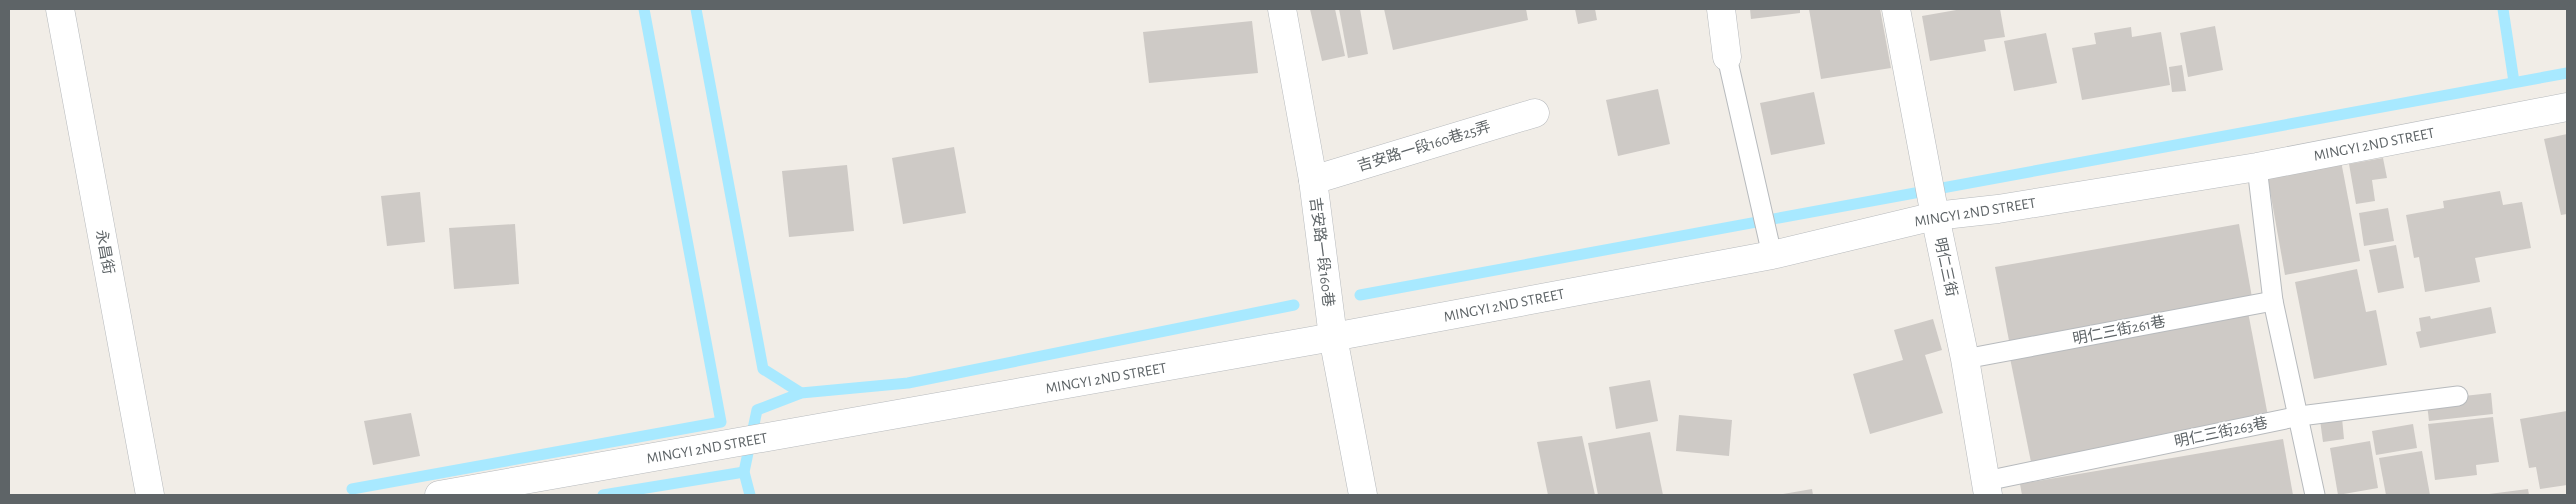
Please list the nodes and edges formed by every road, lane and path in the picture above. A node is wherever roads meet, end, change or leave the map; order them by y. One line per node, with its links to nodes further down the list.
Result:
1 (60, 9): 18 (street, 永昌街)
2 (1282, 9): 9 (street, 吉安路一段160巷)
3 (1721, 9): 5 (street)
4 (1896, 9): 10 (street, 明仁三街)
5 (1727, 57): 11 (lane)
6 (2567, 107): 8 (street, MINGYI 2ND STREET)
7 (1535, 113): 9 (street, 吉安路一段160巷25弄)
8 (2257, 167): 10 (street, MINGYI 2ND STREET); 12 (lane)
9 (1313, 180): 13 (street, 吉安路一段160巷)
10 (1935, 216): 11 (street, MINGYI 2ND STREET); 14 (street, 明仁三街)
11 (1772, 255): 13 (street, MINGYI 2ND STREET)
12 (2273, 301): 14 (lane, 明仁三街261巷); 16 (lane)
13 (1333, 337): 19 (street, MINGYI 2ND STREET); 20 (street, 吉安路一段160巷)
14 (1966, 359): 17 (street, 明仁三街)
15 (2458, 396): 16 (lane, 明仁三街263巷)
16 (2300, 416): 17 (lane, 明仁三街263巷); 21 (lane)
17 (1987, 488)
18 (150, 495)
19 (439, 495)
20 (1363, 495)
21 (2315, 495)

